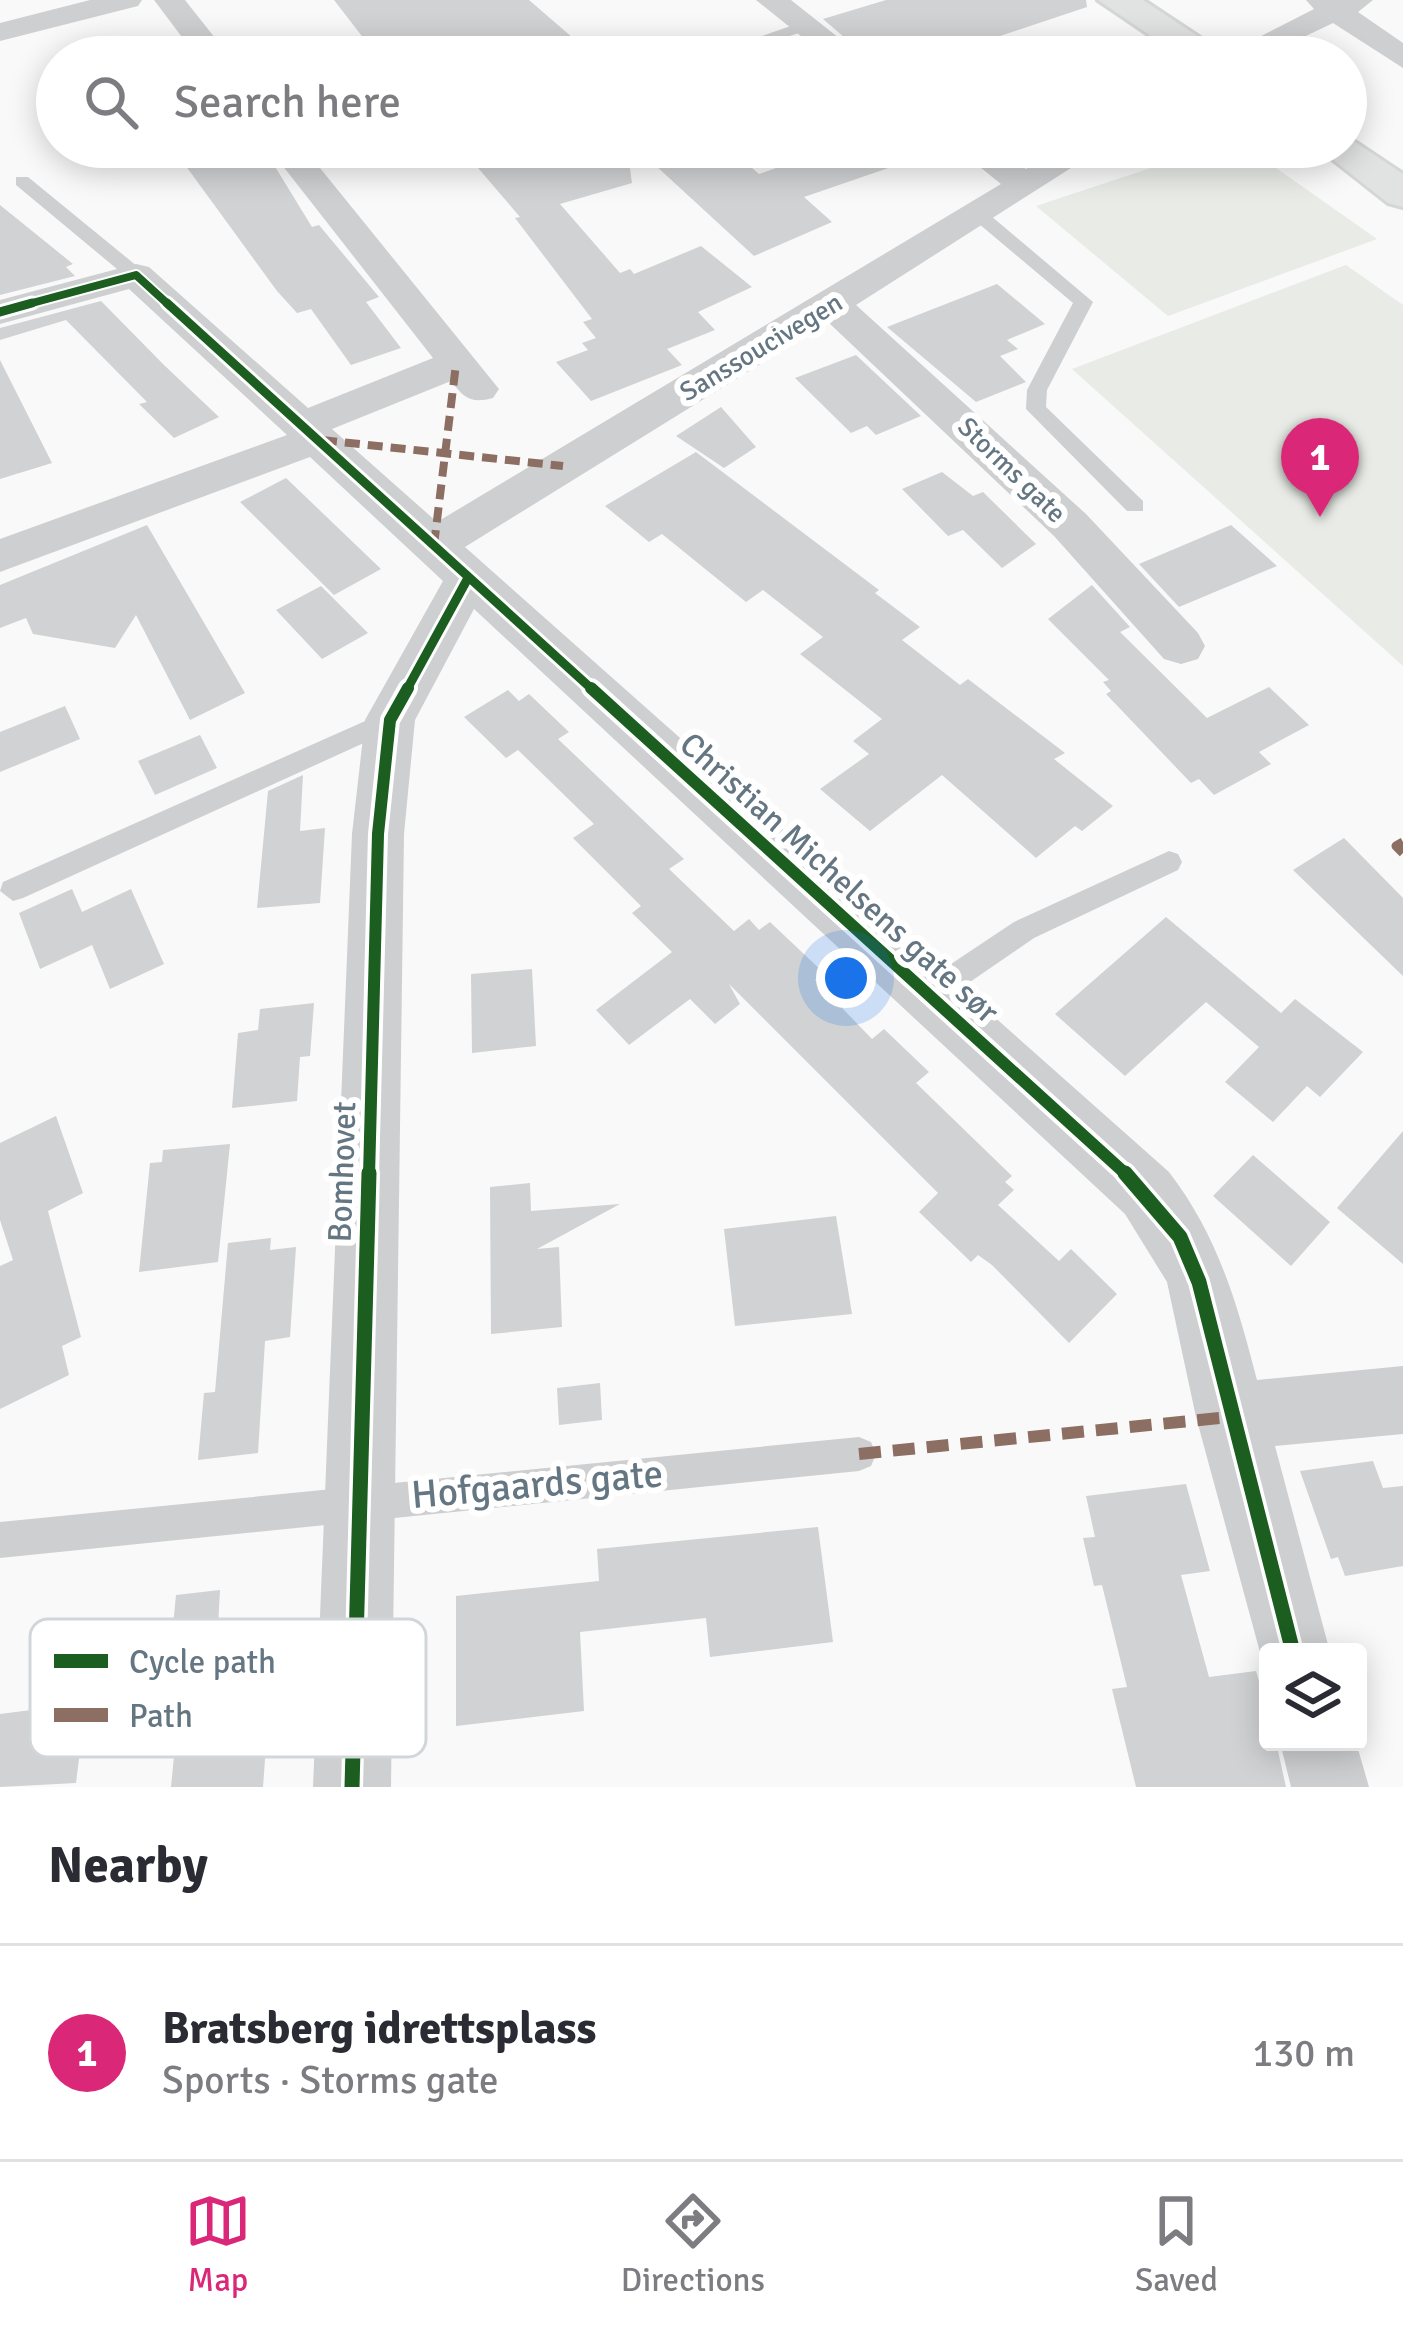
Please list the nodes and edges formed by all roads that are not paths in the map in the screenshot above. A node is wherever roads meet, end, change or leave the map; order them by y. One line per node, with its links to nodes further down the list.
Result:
1 (127, 0): 7 (street)
2 (169, 0): 8 (street)
3 (771, 0): 6 (street)
4 (1117, 0): 11 (main road)
5 (1336, 4): 12 (street); 13 (street)
6 (805, 26): 9 (lane); 10 (street)
7 (0, 32)
8 (197, 36)
9 (774, 36)
10 (819, 36)
11 (1174, 36)
12 (1275, 36)
13 (1403, 58)
14 (302, 168): 25 (street)
15 (1001, 168): 19 (street)
16 (1053, 168): 19 (street, Sanssoucivegen)
17 (1367, 168): 20 (main road)
18 (22, 181): 22 (lane, Christian Michelsens gate sør)
19 (1025, 185): 21 (street, Sanssoucivegen)
20 (1403, 194)
21 (978, 214): 23 (street, Sanssoucivegen); 26 (lane)
22 (136, 275): 24 (street); 25 (street, Christian Michelsens gate sør)
23 (832, 304): 28 (street, Sanssoucivegen); 29 (street, Storms gate)
24 (0, 312)
25 (309, 433): 27 (street); 28 (street, Christian Michelsens gate sør)
26 (1135, 506)
27 (0, 556)
28 (451, 561): 30 (street, Bomhovet); 33 (street, Christian Michelsens gate sør)
29 (1181, 646)
30 (391, 719): 32 (lane); 37 (street, Bomhovet)
31 (1169, 862): 33 (lane)
32 (13, 890)
33 (928, 995): 35 (street, Christian Michelsens gate sør)
34 (1403, 1400): 35 (street)
35 (1230, 1417): 40 (street, Christian Michelsens gate sør)
36 (859, 1454): 37 (lane, Hofgaards gate)
37 (359, 1500): 38 (lane, Hofgaards gate); 39 (street, Bomhovet)
38 (0, 1540)
39 (356, 1619)
40 (1292, 1643)
41 (1320, 1751): 44 (street)
42 (353, 1757): 43 (street, Bomhovet)
43 (352, 1787)
44 (1330, 1787)

